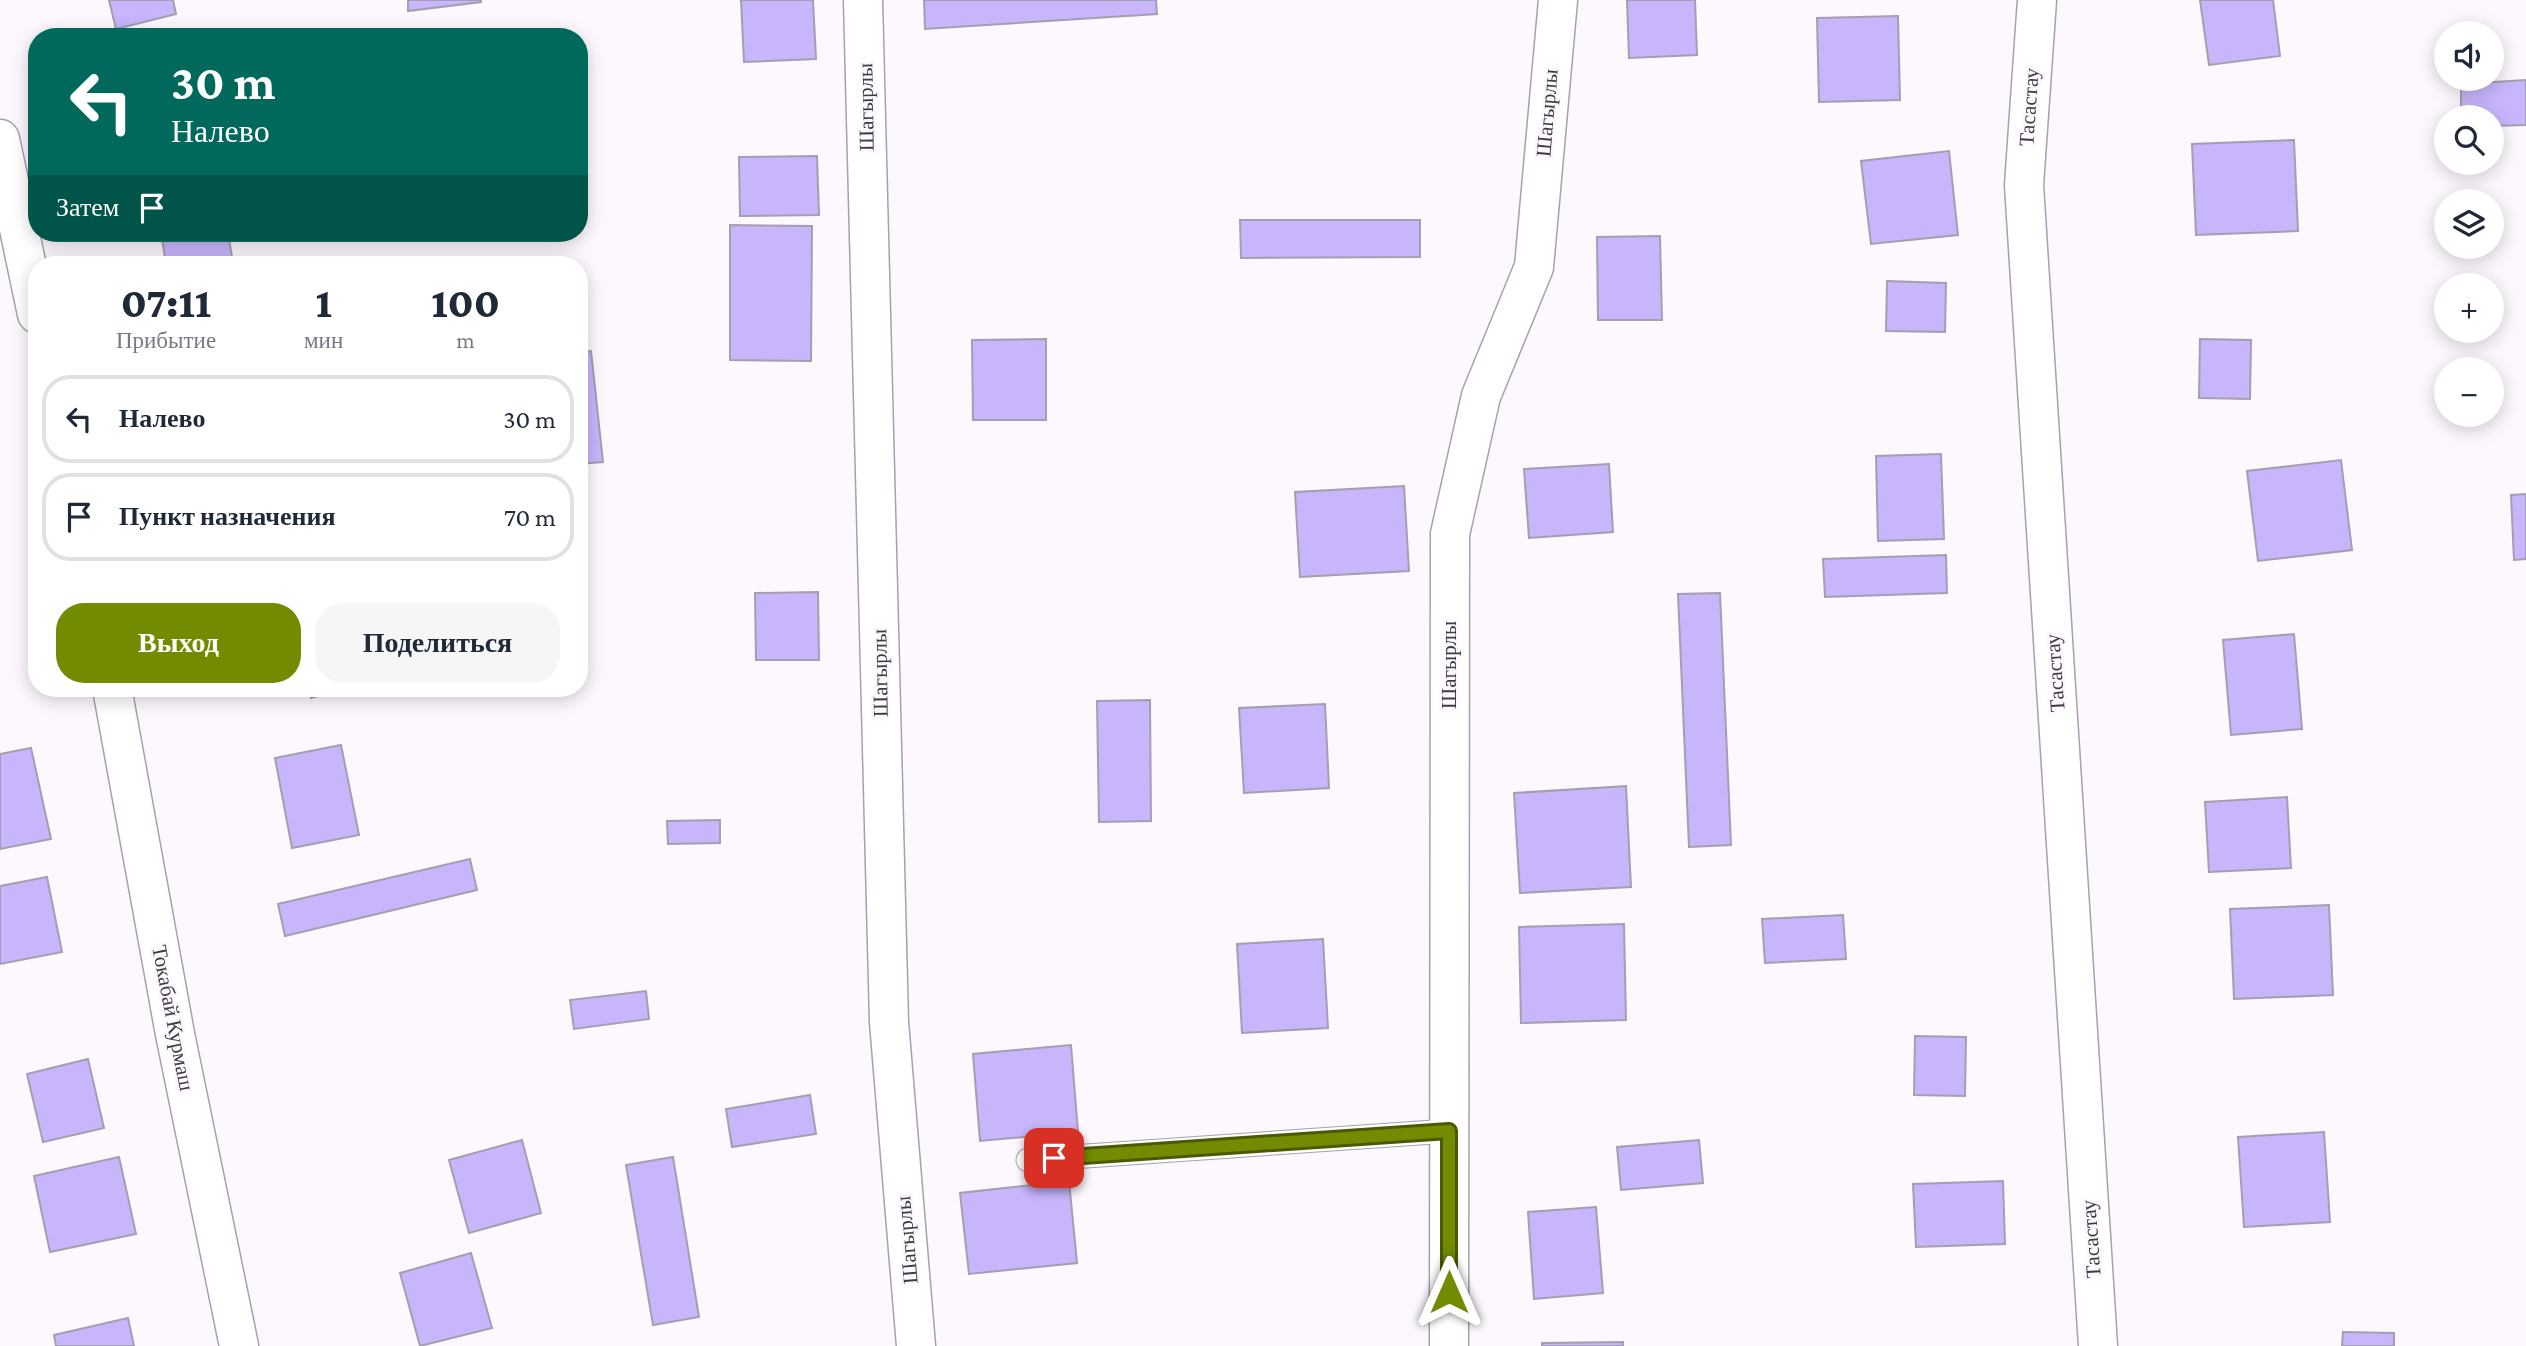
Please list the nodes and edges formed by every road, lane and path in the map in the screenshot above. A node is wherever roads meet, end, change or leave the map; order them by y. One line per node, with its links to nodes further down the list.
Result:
1 (863, 0): 10 (street, Шагырлы)
2 (1558, 0): 7 (street, Шагырлы)
3 (2037, 0): 12 (street, Тасастау)
4 (0, 139): 5 (street)
5 (28, 271)
6 (115, 697): 9 (street, Токабай Курмаш)
7 (1449, 1131): 8 (lane); 11 (street, Шагырлы)
8 (1028, 1160)
9 (239, 1346)
10 (916, 1346)
11 (1449, 1346)
12 (2098, 1346)

